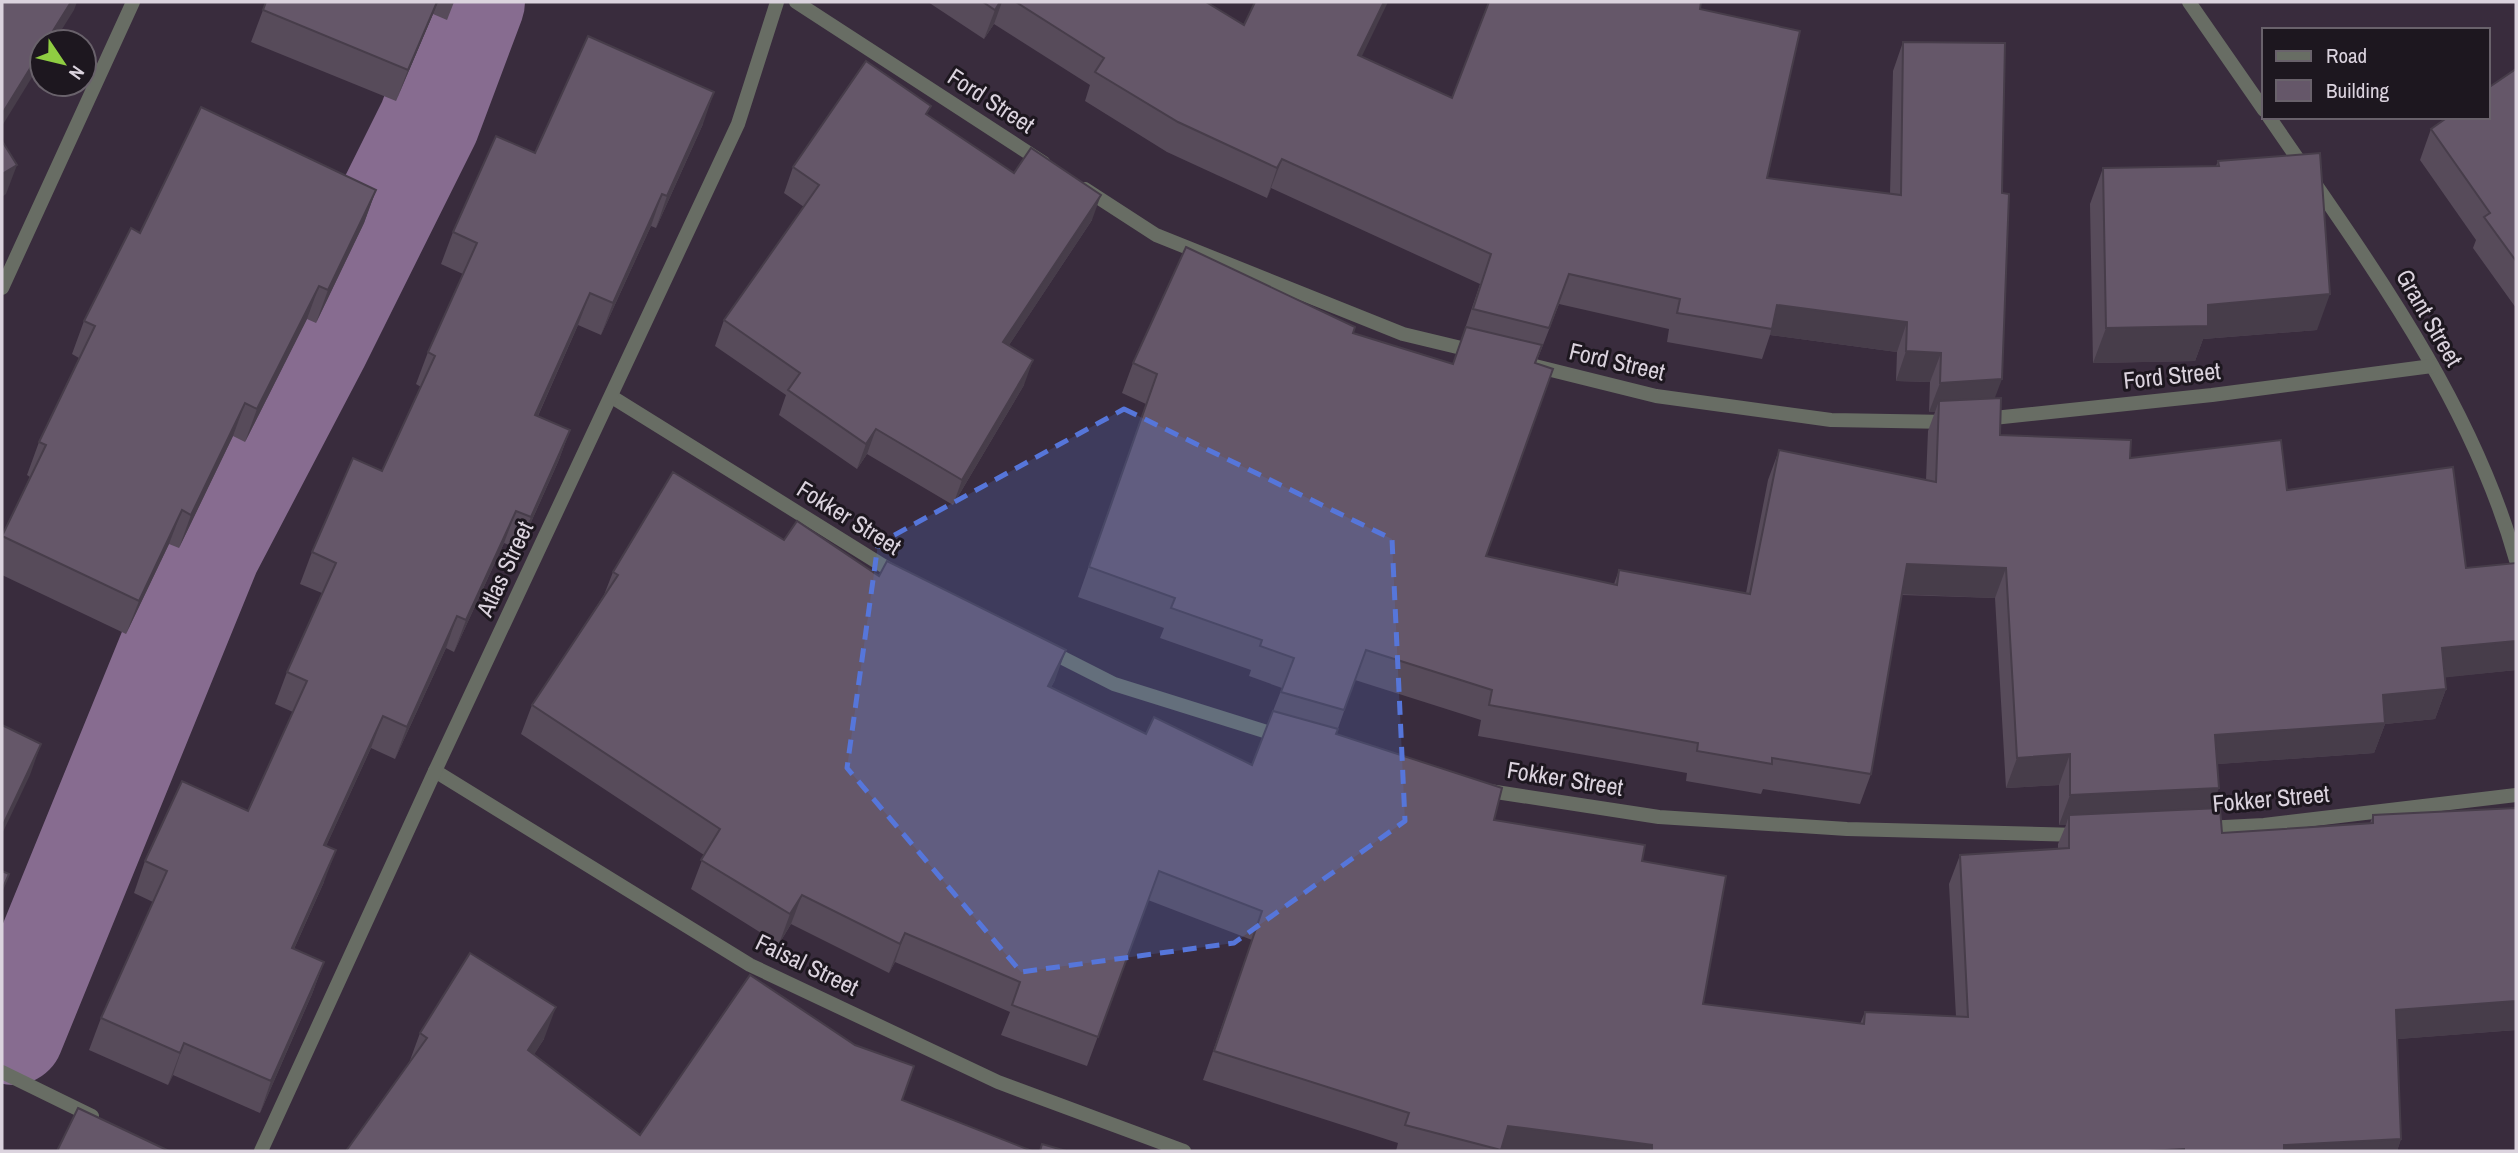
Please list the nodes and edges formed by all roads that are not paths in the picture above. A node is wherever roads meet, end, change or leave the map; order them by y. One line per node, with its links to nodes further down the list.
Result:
1 (777, 2): 13 (street, Atlas Street)
2 (796, 2): 7 (street, Ford Street)
3 (2189, 2): 5 (street)
4 (131, 3): 9 (street)
5 (2262, 107)
6 (2270, 119): 12 (street, Grant Street)
7 (1052, 167)
8 (1075, 183): 10 (street)
9 (2, 288)
10 (1496, 356)
11 (1523, 363): 12 (street, Ford Street)
12 (2432, 366): 14 (street, Grant Street)
13 (612, 397): 15 (street, Fokker Street); 18 (street, Atlas Street)
14 (2516, 560)
15 (908, 580)
16 (1029, 641): 17 (street)
17 (1290, 739)
18 (435, 771): 25 (street, Atlas Street); 26 (street, Faisal Street)
19 (1471, 786): 22 (street, Fokker Street)
20 (2516, 795): 21 (street, Fokker Street)
21 (2183, 830)
22 (2090, 835)
23 (2, 1072): 24 (street)
24 (104, 1124)
25 (261, 1151)
26 (1184, 1151)

